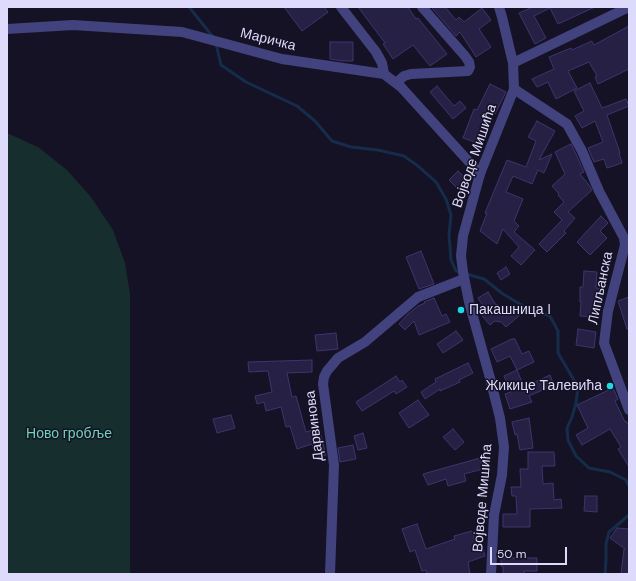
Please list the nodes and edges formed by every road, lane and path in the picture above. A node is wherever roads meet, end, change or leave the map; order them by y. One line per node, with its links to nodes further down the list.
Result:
1 (341, 7): 7 (street)
2 (422, 7): 8 (street)
3 (499, 7): 6 (street, Војводе Мишића)
4 (629, 7): 6 (street)
5 (7, 29): 7 (street, Маричка)
6 (513, 63): 9 (street, Војводе Мишића)
7 (384, 74): 8 (street, Маричка)
8 (396, 83): 10 (street, Маричка)
9 (514, 89): 10 (street, Војводе Мишића); 12 (street, Липљанска)
10 (480, 174): 11 (street, Војводе Мишића)
11 (465, 283): 13 (street, Дарвинова); 14 (street, Војводе Мишића)
12 (629, 410)
13 (330, 574)
14 (491, 574)

